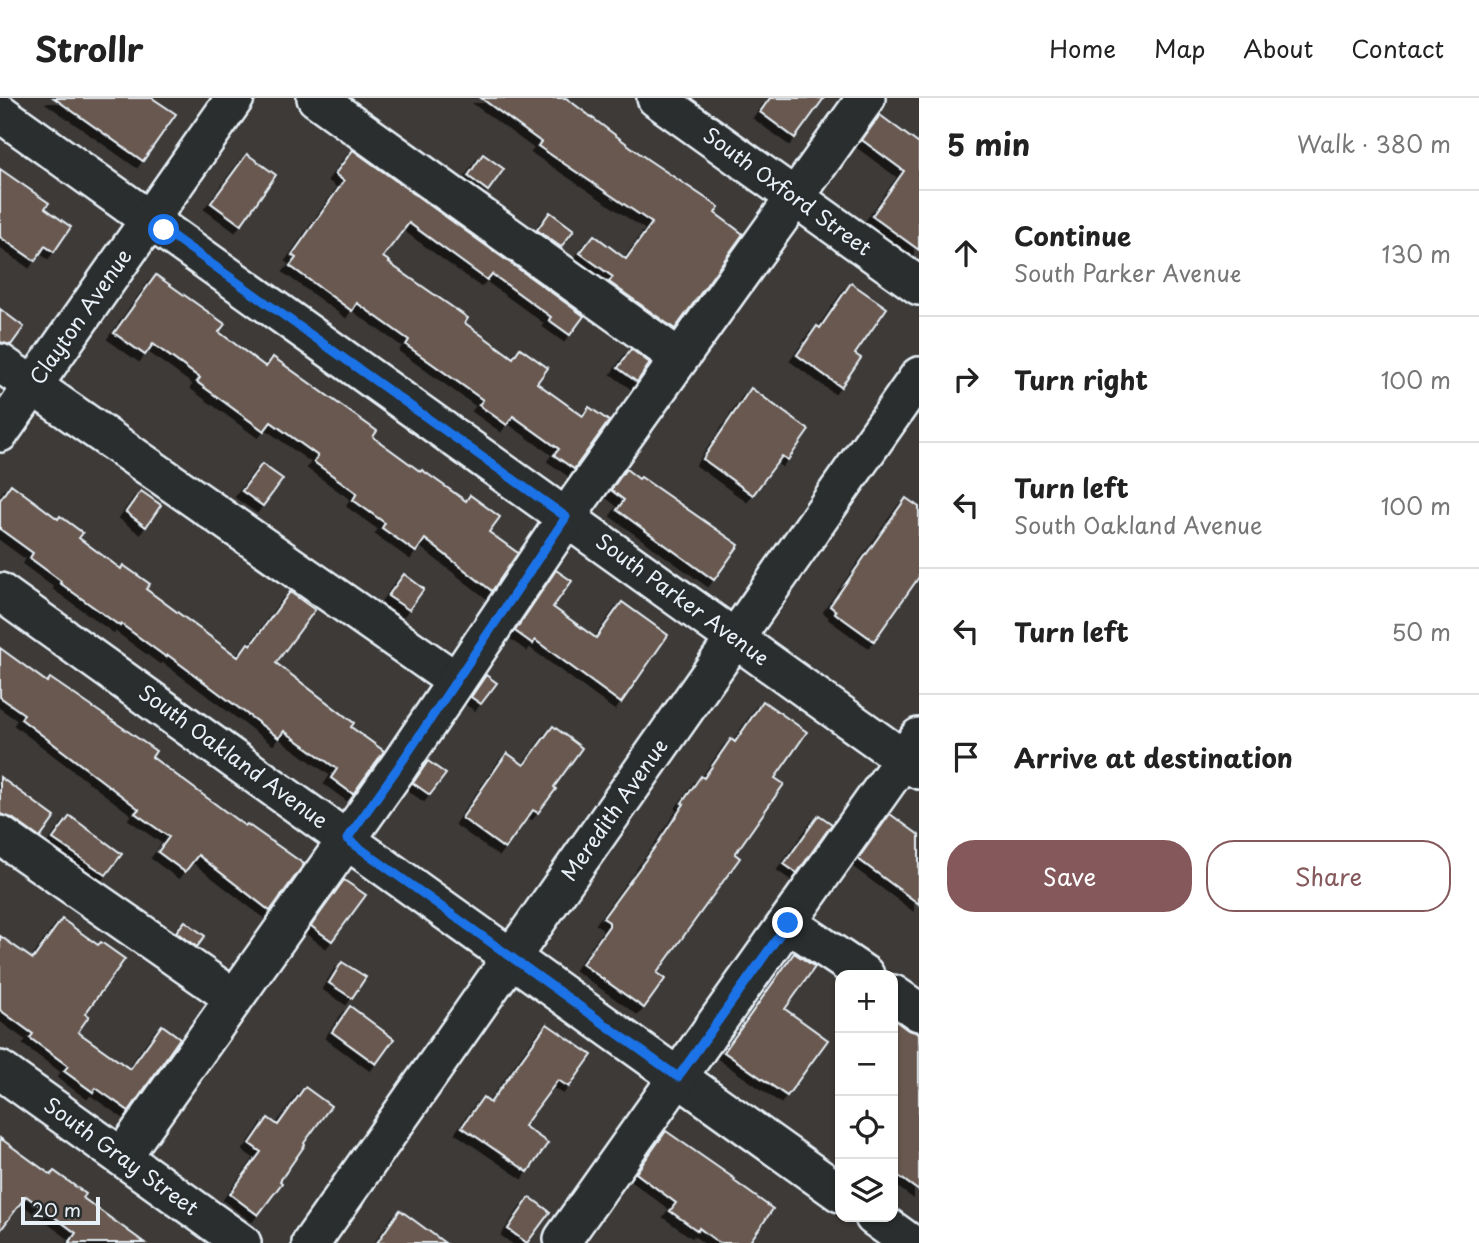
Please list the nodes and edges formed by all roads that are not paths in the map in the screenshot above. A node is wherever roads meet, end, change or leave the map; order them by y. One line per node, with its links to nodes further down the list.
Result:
1 (235, 98): 7 (street, Clayton Avenue)
2 (316, 98): 9 (street)
3 (656, 98): 6 (street, South Oxford Street)
4 (866, 98): 6 (street)
5 (0, 113): 7 (street, South Parker Avenue)
6 (794, 197): 8 (street, South Oxford Street); 9 (street)
7 (150, 219): 12 (street, Clayton Avenue); 14 (street, South Parker Avenue)
8 (919, 286)
9 (678, 358): 14 (street)
10 (0, 363): 12 (street)
11 (919, 376): 16 (street, Meredith Avenue)
12 (32, 387): 13 (street, Clayton Avenue); 17 (street)
13 (0, 433)
14 (566, 517): 16 (street, South Parker Avenue); 17 (street)
15 (0, 592): 20 (street, South Oakland Avenue)
16 (736, 639): 18 (street, South Parker Avenue); 22 (street, Meredith Avenue)
17 (456, 681): 20 (street)
18 (914, 756): 21 (street)
19 (0, 835): 25 (street)
20 (347, 839): 22 (street, South Oakland Avenue); 25 (street)
21 (788, 923): 23 (street); 28 (street)
22 (512, 957): 28 (street, South Oakland Avenue); 34 (street, Meredith Avenue)
23 (858, 970)
24 (898, 997): 26 (street)
25 (234, 998): 29 (street)
26 (919, 1012)
27 (0, 1070): 29 (street, South Gray Street)
28 (678, 1077): 30 (street, South Oakland Avenue); 32 (street)
29 (122, 1157): 33 (street, South Gray Street)
30 (835, 1189)
31 (881, 1222): 35 (street)
32 (564, 1242)
33 (242, 1243)
34 (311, 1243)
35 (910, 1243)

